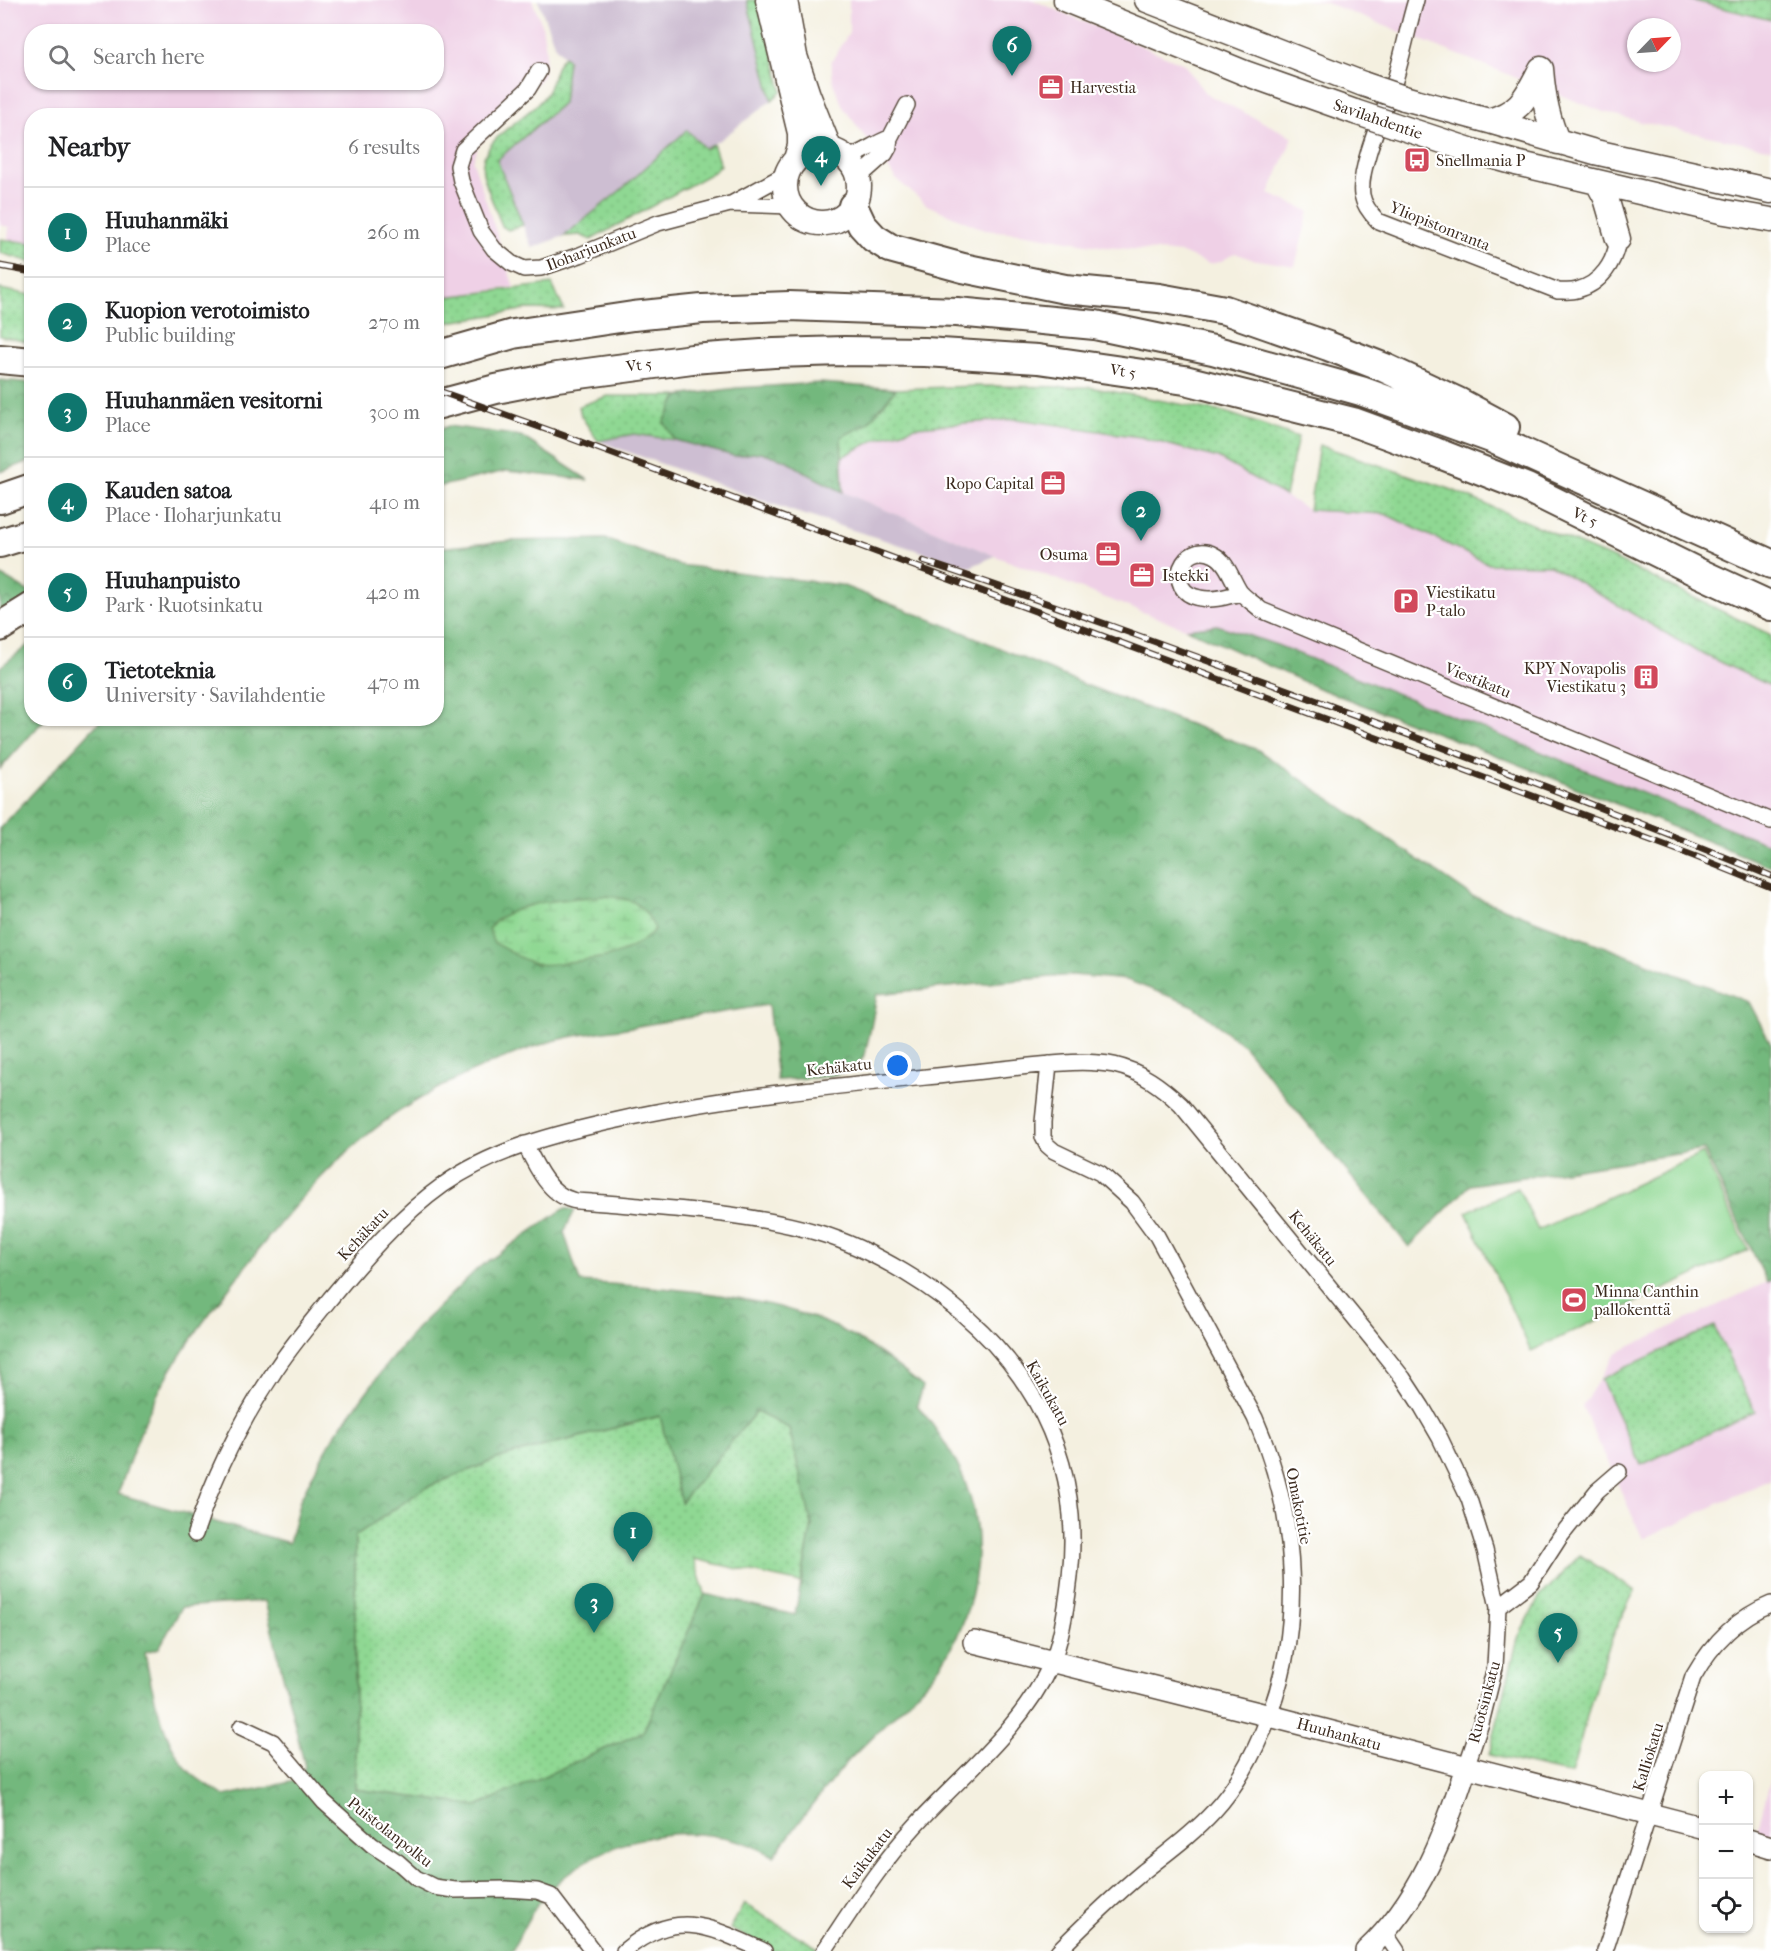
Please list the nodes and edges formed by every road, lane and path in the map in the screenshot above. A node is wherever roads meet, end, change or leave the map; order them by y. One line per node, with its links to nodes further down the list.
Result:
1 (768, 0): 12 (main road)
2 (785, 0): 11 (main road)
3 (1066, 0): 13 (main road, Savilahdentie, bridge)
4 (1147, 0): 8 (main road, Savilahdentie, bridge)
5 (1416, 0): 20 (street, Yliopistonranta)
6 (539, 71): 16 (street, Iloharjunkatu)
7 (907, 105): 9 (street)
8 (1489, 121): 10 (main road, Savilahdentie); 10 (main road)
9 (890, 138): 11 (street); 11 (street)
10 (1558, 142): 14 (main road, Savilahdentie)
11 (845, 162): 12 (main road); 18 (main road)
12 (791, 166): 16 (street, Iloharjunkatu); 17 (main road)
13 (1598, 183): 15 (main road, Savilahdentie); 20 (main road)
14 (1771, 191)
15 (1643, 194): 19 (main road, Savilahdentie); 20 (main road)
16 (730, 204): 17 (street, Iloharjunkatu)
17 (790, 206): 18 (main road)
18 (854, 206): 29 (highway)
19 (1771, 220)
20 (1618, 239)
21 (513, 334): 22 (highway); 23 (highway, Vt 5); 29 (highway, Vt 5)
22 (444, 338)
23 (444, 354)
24 (0, 359): 25 (highway)
25 (24, 361)
26 (496, 389): 27 (highway, Vt 5); 28 (highway); 36 (highway, Vt 5)
27 (444, 403)
28 (444, 407)
29 (1596, 484): 34 (highway, Vt 5)
30 (24, 491): 31 (highway)
31 (0, 499)
32 (24, 536): 33 (highway)
33 (0, 543)
34 (1771, 564)
35 (1241, 593): 39 (street, Viestikatu)
36 (1771, 606)
37 (24, 612): 38 (highway)
38 (0, 627)
39 (1771, 821)
40 (1049, 1064): 41 (street, Kehäkatu); 45 (street, Kehäkatu); 48 (street, Omakotitie)
41 (525, 1144): 43 (street, Kehäkatu); 47 (street, Kaikukatu)
42 (1619, 1472): 45 (street)
43 (195, 1534)
44 (1771, 1604): 51 (street, Kalliokatu)
45 (1498, 1607): 50 (street, Ruotsinkatu)
46 (974, 1642): 47 (street, Huuhankatu)
47 (1052, 1661): 48 (street, Huuhankatu); 59 (street, Kaikukatu)
48 (1270, 1716): 50 (street, Huuhankatu); 60 (street, Omakotitie)
49 (241, 1727): 56 (street, Puistolanpolku)
50 (1466, 1767): 51 (street, Huuhankatu); 55 (street, Ruotsinkatu)
51 (1650, 1814): 52 (street, Huuhankatu); 63 (street, Kalliokatu)
52 (1699, 1827)
53 (1753, 1841): 54 (street)
54 (1771, 1847)
55 (1385, 1933): 61 (street, Ruotsinkatu); 62 (street)
56 (593, 1951)
57 (624, 1951): 58 (street)
58 (764, 1951)
59 (824, 1951)
60 (1058, 1951)
61 (1366, 1951)
62 (1397, 1951)
63 (1605, 1951)

